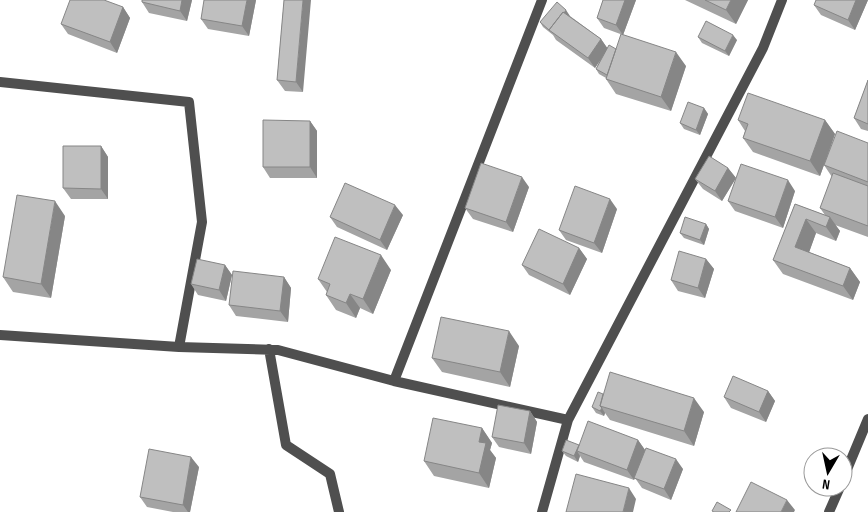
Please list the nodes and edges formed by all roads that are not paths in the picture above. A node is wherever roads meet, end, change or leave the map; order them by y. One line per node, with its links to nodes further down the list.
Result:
1 (542, 0): 7 (street)
2 (782, 0): 9 (street)
3 (0, 82): 5 (street)
4 (0, 335): 5 (street)
5 (179, 347): 6 (street)
6 (269, 350): 7 (street); 12 (street)
7 (394, 382): 9 (street)
8 (868, 419): 10 (street)
9 (568, 420): 13 (street)
10 (853, 455)
11 (836, 497): 14 (street)
12 (339, 512)
13 (542, 512)
14 (829, 512)

